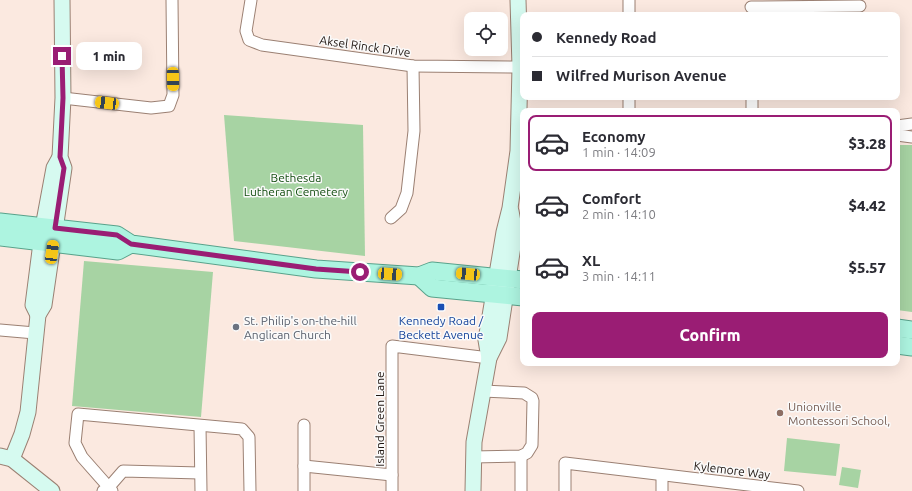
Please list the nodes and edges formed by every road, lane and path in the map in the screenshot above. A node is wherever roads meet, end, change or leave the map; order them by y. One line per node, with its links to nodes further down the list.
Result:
1 (62, 0): 11 (street)
2 (172, 0): 11 (street)
3 (251, 0): 9 (street, Aksel Rinck Drive)
4 (518, 0): 10 (street)
5 (629, 0): 8 (street)
6 (860, 6): 7 (street)
7 (751, 7)
8 (629, 12)
9 (413, 66): 10 (street, Aksel Rinck Drive); 16 (street)
10 (520, 67): 21 (street)
11 (63, 98): 18 (street)
12 (912, 124): 13 (street)
13 (900, 126)
14 (900, 135): 15 (street)
15 (912, 137)
16 (391, 218)
17 (0, 222): 18 (main road)
18 (48, 235): 19 (main road); 20 (main road); 27 (street)
19 (0, 237)
20 (419, 276): 21 (main road); 22 (main road)
21 (509, 278): 22 (street)
22 (500, 295): 23 (main road); 30 (street)
23 (520, 297)
24 (900, 328): 26 (main road)
25 (0, 330): 27 (street)
26 (912, 330)
27 (35, 333): 35 (street)
28 (900, 345): 29 (main road)
29 (912, 347)
30 (489, 358): 31 (street); 39 (street, Island Green Lane)
31 (483, 391): 34 (street); 36 (street)
32 (304, 425): 37 (street)
33 (200, 426): 38 (street); 42 (street); 45 (street)
34 (521, 456): 36 (street); 49 (street)
35 (6, 457): 43 (street)
36 (473, 457): 48 (street)
37 (304, 466): 39 (street); 46 (street)
38 (200, 474): 42 (street); 44 (street)
39 (392, 475): 47 (street, Island Green Lane)
40 (662, 475): 41 (street, Kylemore Way); 50 (street, Kylemore Way); 51 (street)
41 (742, 488): 52 (street, Kylemore Way)
42 (108, 490)
43 (52, 491)
44 (200, 491)
45 (250, 491)
46 (304, 491)
47 (392, 491)
48 (473, 491)
49 (521, 491)
50 (565, 491)
51 (662, 491)
52 (798, 491)

